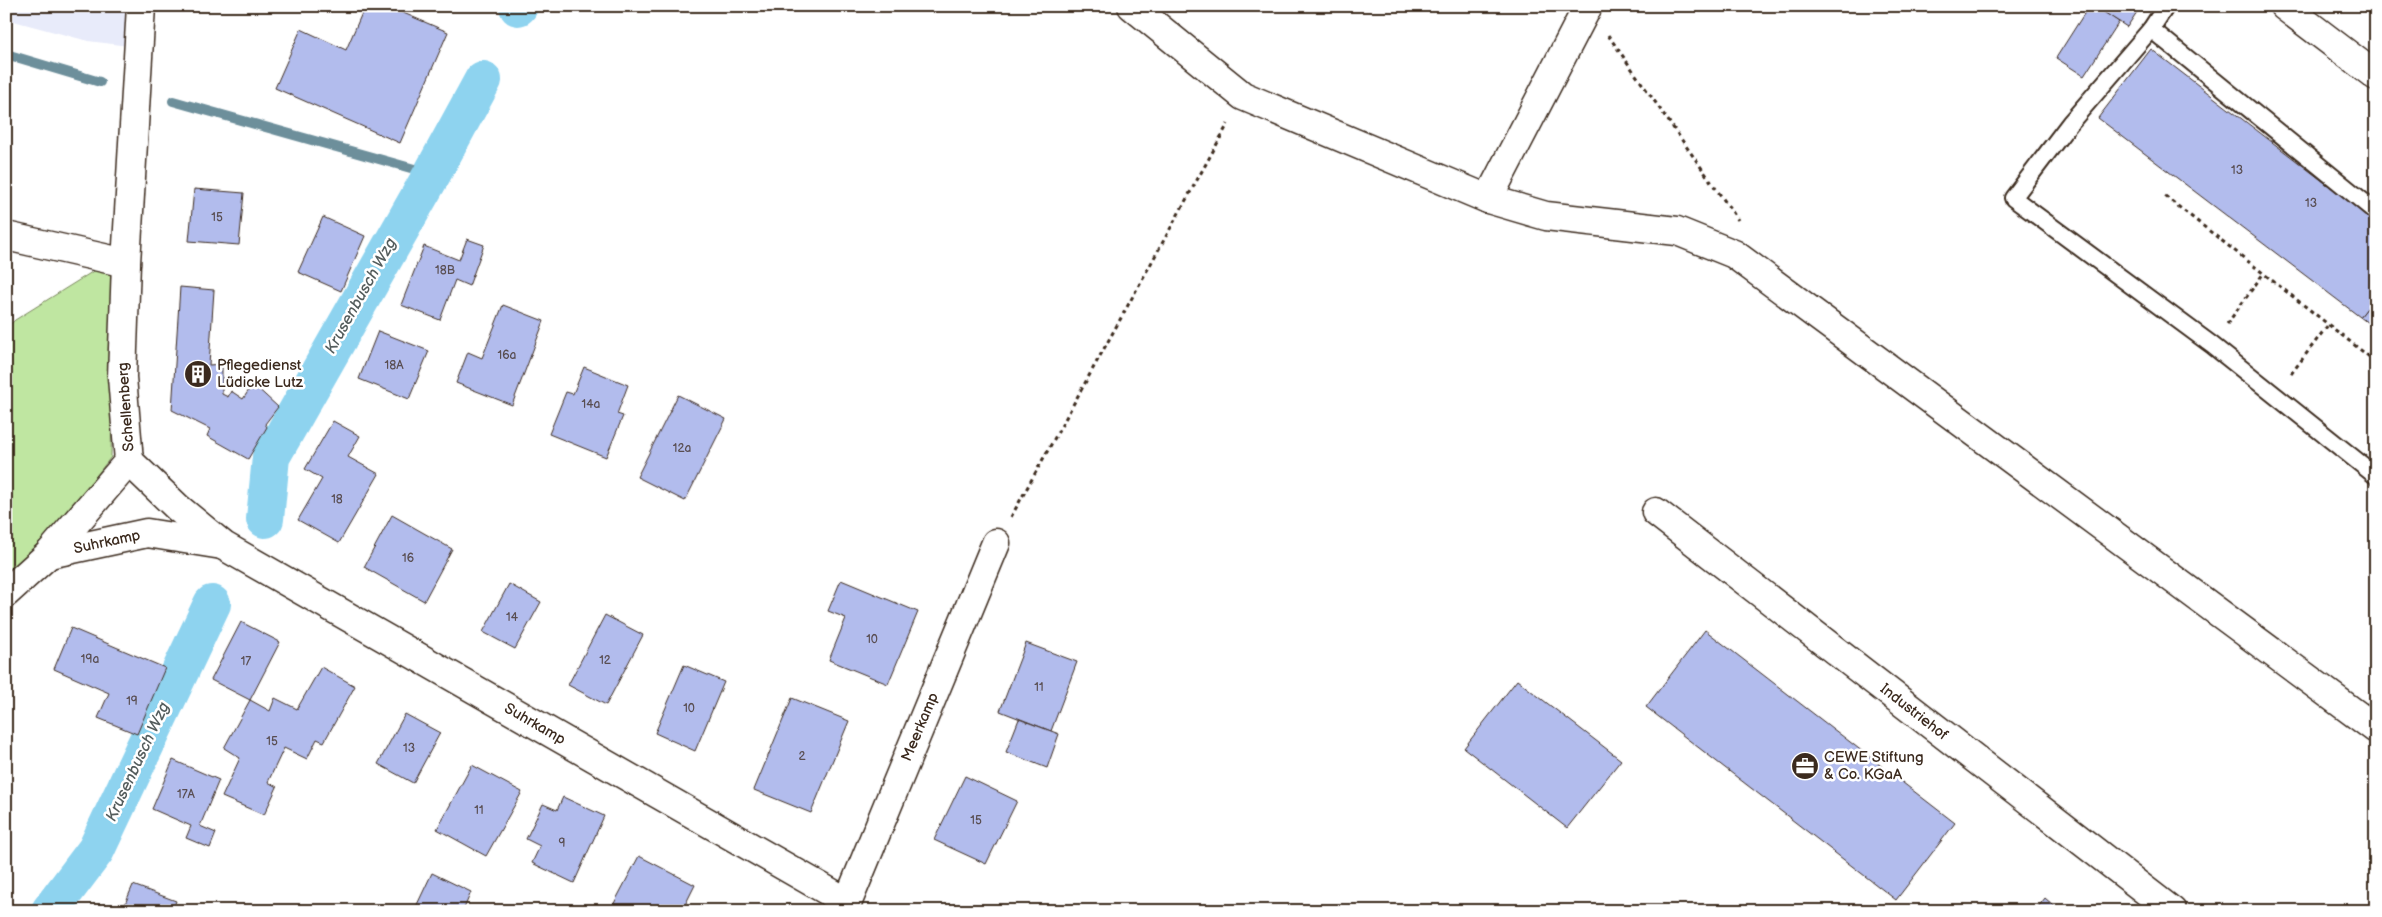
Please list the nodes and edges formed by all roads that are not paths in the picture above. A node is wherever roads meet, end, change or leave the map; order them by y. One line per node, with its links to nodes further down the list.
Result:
1 (141, 6): 11 (street, Schellenberg)
2 (1132, 6): 8 (street)
3 (1588, 6): 8 (street)
4 (2166, 6): 6 (lane)
5 (2284, 6): 7 (street)
6 (2151, 29): 9 (lane); 13 (lane)
7 (2376, 76)
8 (1488, 199): 19 (street)
9 (2376, 212)
10 (6, 236): 11 (street)
11 (126, 263): 12 (street, Schellenberg)
12 (129, 461): 16 (street, Suhrkamp); 17 (street, Schellenberg)
13 (2376, 476)
14 (1656, 512): 21 (street, Industriehof)
15 (996, 543): 20 (street, Meerkamp)
16 (224, 546): 17 (street, Suhrkamp); 20 (street, Suhrkamp)
17 (49, 554): 18 (street, Schellenberg)
18 (6, 593)
19 (2376, 729)
20 (845, 906)
21 (2172, 911)

